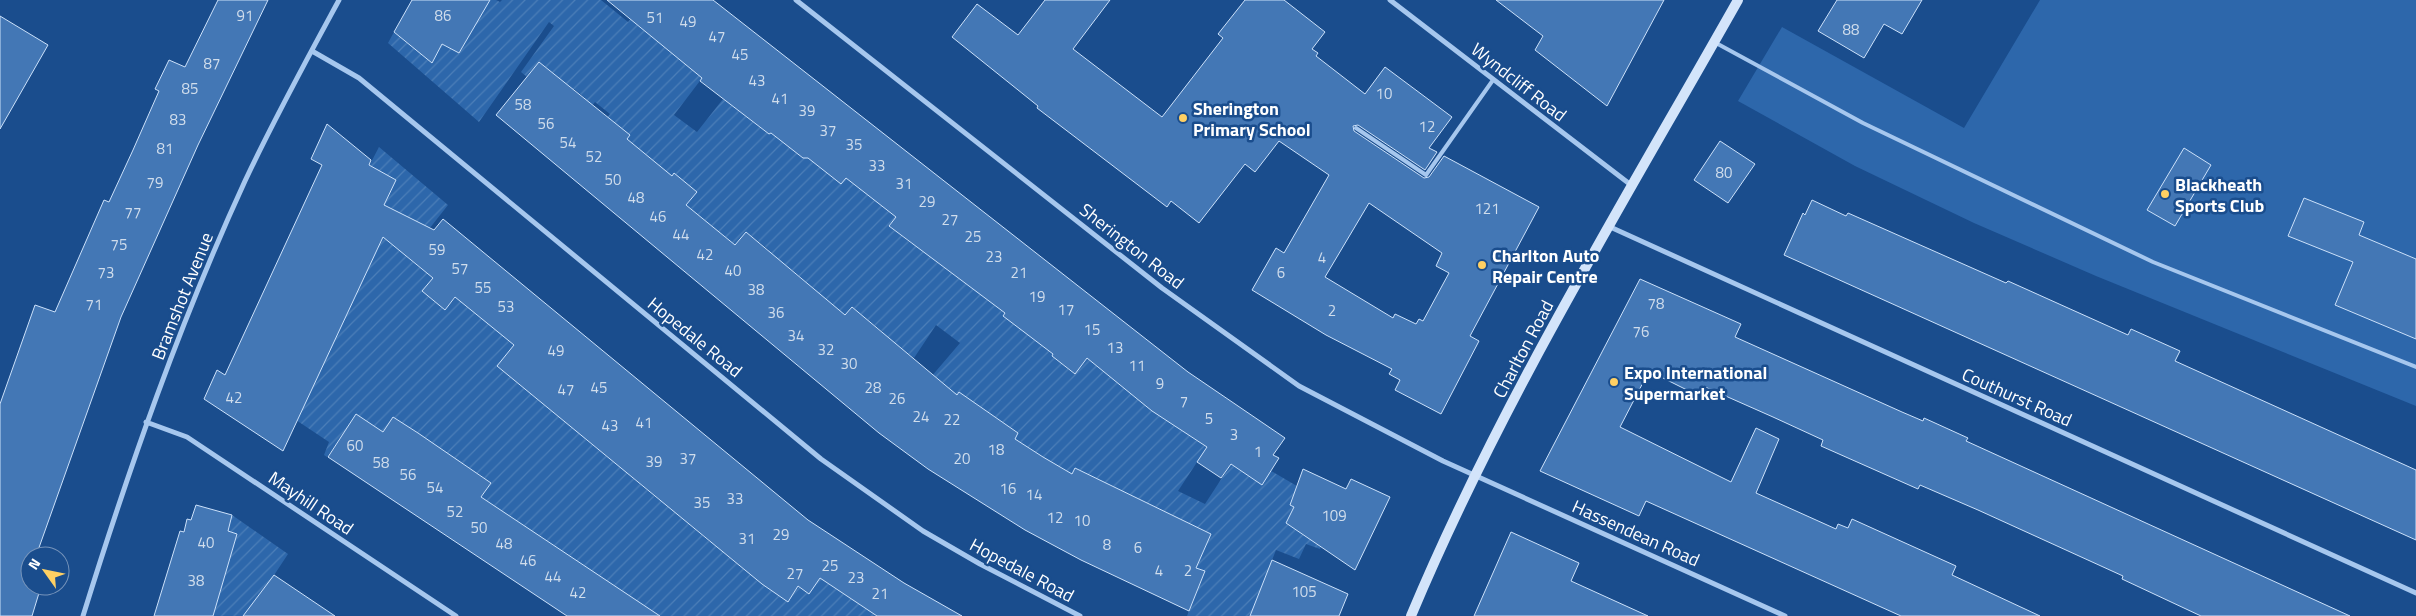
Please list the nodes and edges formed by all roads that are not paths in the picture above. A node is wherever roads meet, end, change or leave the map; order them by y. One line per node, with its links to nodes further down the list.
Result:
1 (339, 0): 6 (street, Bramshot Avenue)
2 (796, 0): 13 (street, Sherington Road)
3 (1390, 0): 7 (street, Wyndcliff Road)
4 (1738, 0): 5 (main road, Charlton Road)
5 (1714, 42): 9 (main road, Charlton Road); 11 (lane)
6 (312, 51): 12 (street, Bramshot Avenue); 17 (street, Hopedale Road)
7 (1492, 80): 8 (lane); 9 (street, Wyndcliff Road)
8 (1356, 128)
9 (1631, 185): 10 (main road, Charlton Road)
10 (1607, 226): 13 (main road, Charlton Road); 14 (street, Couthurst Road)
11 (2416, 367)
12 (146, 422): 15 (street, Bramshot Avenue); 16 (street, Mayhill Road)
13 (1476, 476): 18 (main road, Charlton Road); 19 (street, Hassendean Road)
14 (2416, 593)
15 (83, 616)
16 (456, 616)
17 (1080, 616)
18 (1411, 616)
19 (1785, 616)

